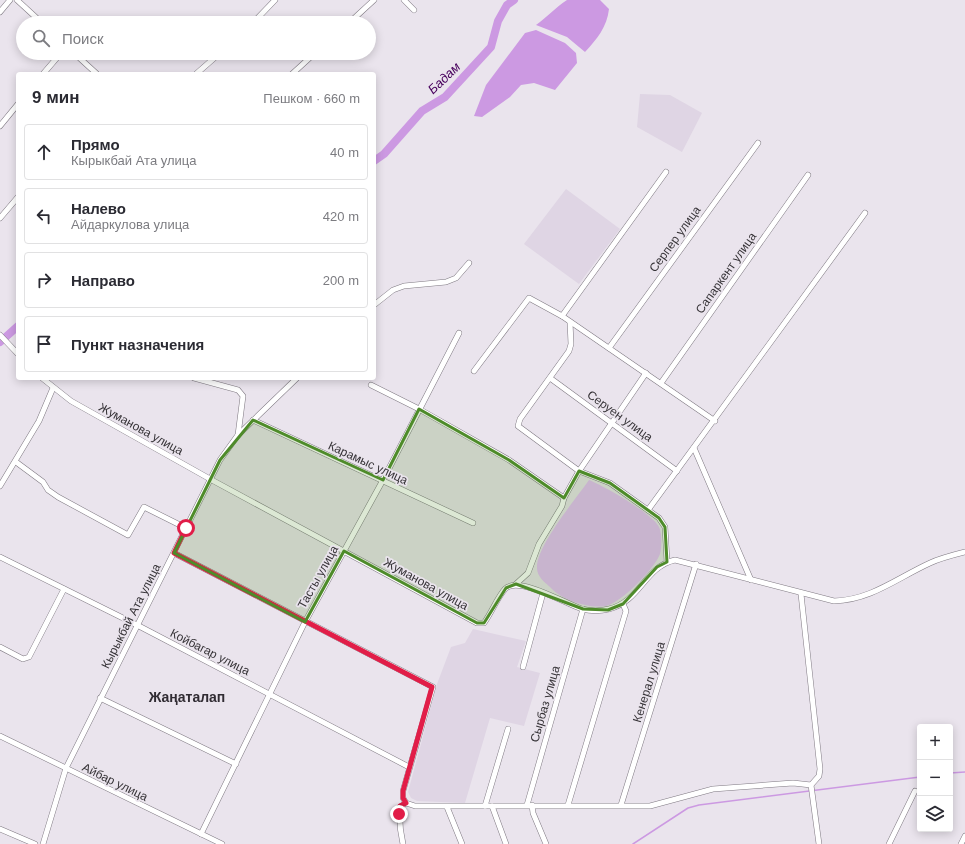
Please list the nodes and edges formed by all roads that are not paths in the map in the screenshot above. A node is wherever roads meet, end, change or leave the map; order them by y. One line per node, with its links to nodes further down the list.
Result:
1 (10, 0): 7 (street)
2 (17, 0): 8 (street)
3 (275, 0): 9 (street)
4 (374, 0): 10 (street)
5 (404, 0): 6 (street)
6 (414, 10)
7 (0, 12)
8 (34, 16)
9 (260, 16)
10 (357, 16)
11 (55, 60): 15 (street)
12 (82, 60): 16 (street)
13 (212, 60): 17 (street)
14 (307, 60): 18 (street)
15 (45, 72)
16 (95, 72)
17 (198, 72)
18 (294, 72)
19 (16, 106): 20 (street)
20 (0, 126)
21 (758, 143): 33 (street, Серпер улица)
22 (666, 172): 29 (street)
23 (808, 175): 41 (street, Сапаркент улица)
24 (16, 199): 26 (street)
25 (865, 213): 46 (street)
26 (0, 218)
27 (469, 263): 28 (street)
28 (376, 303)
29 (562, 316): 30 (street); 35 (street)
30 (570, 322): 33 (street); 37 (street)
31 (459, 333): 44 (street, Тасты улица)
32 (0, 335): 34 (street)
33 (609, 348): 36 (street)
34 (16, 352)
35 (474, 371)
36 (646, 373): 41 (street); 47 (street)
37 (550, 378): 47 (street, Серуен улица); 51 (street)
38 (44, 380): 43 (street, Жуманова улица)
39 (201, 380): 48 (street)
40 (296, 380): 45 (street, Кырыкбай Ата улица)
41 (661, 383): 46 (street)
42 (371, 385): 44 (street)
43 (53, 388): 50 (street); 53 (street, Жуманова улица)
44 (419, 409): 54 (street, Тасты улица); 56 (street)
45 (253, 420): 48 (street, Кырыкбай Ата улица); 54 (street, Карамыс улица)
46 (715, 421): 49 (street)
47 (612, 422): 51 (street); 52 (street, Серуен улица)
48 (238, 434): 53 (street, Кырыкбай Ата улица)
49 (694, 448): 52 (street); 66 (street)
50 (16, 462): 55 (street); 59 (street)
51 (579, 471): 56 (street); 57 (street)
52 (677, 471): 57 (street)
53 (210, 479): 59 (street, Кырыкбай Ата улица); 60 (street, Жуманова улица)
54 (383, 480): 58 (street, Карамыс улица); 60 (street, Тасты улица)
55 (1, 482)
56 (564, 498): 67 (street)
57 (648, 510): 64 (street)
58 (473, 523)
59 (186, 528): 62 (street, Кырыкбай Ата улица)
60 (344, 551): 67 (street, Жуманова улица); 73 (street, Тасты улица)
61 (965, 552): 70 (street)
62 (174, 553): 73 (street); 74 (street, Кырыкбай Ата улица)
63 (0, 558): 68 (street, Койбагар улица)
64 (667, 562): 65 (street); 71 (street)
65 (696, 564): 66 (street); 89 (street, Кенерал улица)
66 (751, 580): 70 (street)
67 (516, 584): 69 (street)
68 (64, 589): 74 (street, Койбагар улица); 75 (street)
69 (543, 593): 72 (street); 76 (street)
70 (801, 594): 84 (street)
71 (623, 604): 72 (street); 88 (street)
72 (583, 609): 87 (street, Сырбаз улица)
73 (305, 622): 77 (street, Тасты улица); 82 (street)
74 (136, 625): 77 (street, Койбагар улица); 78 (street, Кырыкбай Ата улица)
75 (0, 647)
76 (523, 667)
77 (269, 693): 81 (street, Тасты улица); 82 (street, Койбагар улица)
78 (100, 698): 81 (street); 83 (street, Кырыкбай Ата улица)
79 (508, 729): 91 (street)
80 (0, 736): 83 (street, Айбар улица)
81 (236, 764): 94 (street, Тасты улица)
82 (408, 767): 86 (street)
83 (66, 768): 94 (street, Айбар улица); 97 (street, Кырыкбай Ата улица)
84 (811, 785): 89 (street); 103 (street)
85 (915, 791): 104 (street)
86 (406, 803): 90 (street); 99 (street)
87 (530, 805): 88 (street); 92 (street); 102 (street)
88 (568, 805): 89 (street)
89 (621, 805)
90 (447, 806): 91 (street); 100 (street)
91 (485, 806): 92 (street)
92 (492, 806): 101 (street)
93 (0, 830): 96 (street)
94 (201, 834): 98 (street, Айбар улица)
95 (965, 836): 105 (street)
96 (35, 844)
97 (44, 844)
98 (222, 844)
99 (403, 844)
100 (462, 844)
101 (506, 844)
102 (546, 844)
103 (819, 844)
104 (888, 844)
105 (961, 844)

